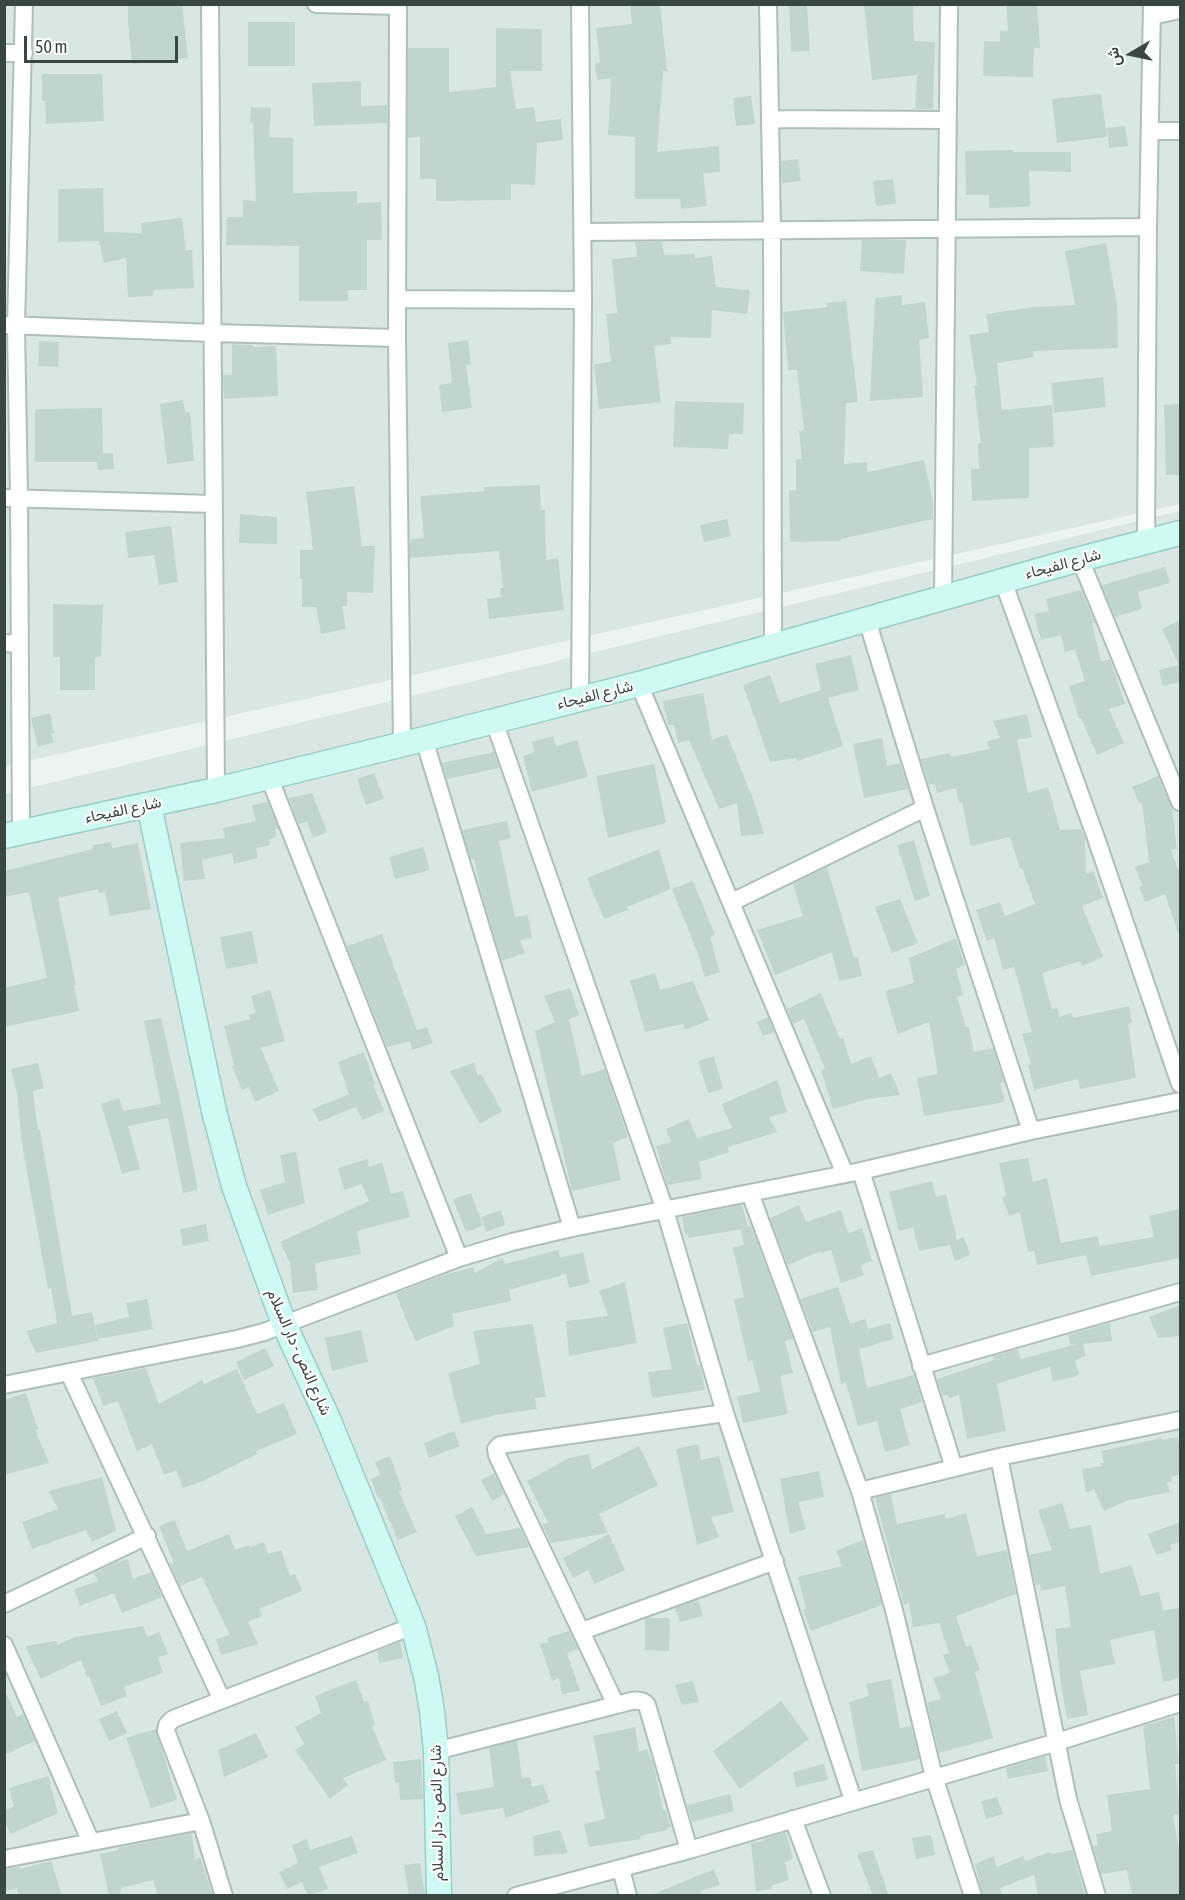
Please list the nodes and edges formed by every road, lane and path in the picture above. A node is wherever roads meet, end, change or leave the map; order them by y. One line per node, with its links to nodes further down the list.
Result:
1 (24, 4): 11 (street)
2 (210, 4): 23 (street)
3 (316, 4): 7 (street)
4 (580, 4): 19 (street)
5 (768, 4): 12 (street)
6 (949, 4): 13 (street)
7 (398, 5): 20 (street)
8 (1152, 10): 9 (street); 14 (street)
9 (1180, 10)
10 (4, 53): 11 (street)
11 (24, 53): 22 (street)
12 (770, 119): 13 (street); 18 (street)
13 (947, 120): 17 (street)
14 (1150, 130): 15 (street); 16 (street)
15 (1180, 131)
16 (1148, 227): 17 (street); 28 (street)
17 (947, 228): 18 (street); 31 (street)
18 (772, 231): 19 (street); 34 (street)
19 (583, 232): 21 (street)
20 (399, 299): 21 (street); 24 (street)
21 (583, 300): 36 (street)
22 (10, 326): 23 (street); 25 (street)
23 (213, 333): 24 (street); 26 (street)
24 (397, 338): 38 (street)
25 (12, 499): 26 (street); 33 (street)
26 (213, 504): 40 (street)
27 (1180, 533): 28 (street, شارع الفيحاء)
28 (1146, 542): 29 (street, شارع الفيحاء)
29 (1080, 559): 30 (street, شارع الفيحاء); 41 (street)
30 (1003, 581): 31 (street, شارع الفيحاء); 46 (street)
31 (943, 598): 32 (street, شارع الفيحاء)
32 (867, 620): 34 (street, شارع الفيحاء); 43 (street)
33 (12, 644): 44 (street)
34 (773, 646): 35 (street, شارع الفيحاء)
35 (639, 684): 36 (street, شارع الفيحاء); 45 (street)
36 (580, 698): 37 (street, شارع الفيحاء)
37 (494, 721): 38 (street, شارع الفيحاء); 51 (street)
38 (413, 742): 39 (street, شارع الفيحاء); 52 (street)
39 (268, 777): 40 (street, شارع الفيحاء); 53 (street)
40 (216, 790): 42 (street, شارع الفيحاء)
41 (1180, 802)
42 (149, 805): 44 (street, شارع الفيحاء); 55 (street, شارع النص - دار السلام)
43 (925, 808): 45 (street); 48 (street)
44 (13, 834)
45 (732, 902): 49 (street)
46 (1180, 1084)
47 (1180, 1101): 48 (street)
48 (1031, 1131): 49 (street)
49 (853, 1172): 50 (street); 56 (street)
50 (750, 1193): 51 (street); 63 (street)
51 (665, 1210): 52 (street); 59 (street)
52 (572, 1228): 53 (street)
53 (459, 1258): 55 (street)
54 (1180, 1292): 56 (street)
55 (284, 1324): 57 (street); 67 (street, شارع النص - دار السلام)
56 (921, 1365): 62 (street)
57 (69, 1373): 58 (street); 64 (street)
58 (4, 1385)
59 (725, 1413): 65 (street); 68 (street)
60 (1180, 1420): 61 (street)
61 (999, 1457): 62 (street); 73 (street)
62 (954, 1468): 63 (street)
63 (860, 1491): 75 (street)
64 (147, 1536): 66 (street); 70 (street)
65 (775, 1561): 68 (street); 76 (street)
66 (4, 1604)
67 (413, 1626): 70 (street); 74 (street, شارع النص - دار السلام)
68 (582, 1631): 72 (street)
69 (4, 1645): 79 (street)
70 (222, 1700): 78 (street)
71 (1180, 1703): 73 (street)
72 (616, 1705): 74 (street); 80 (street)
73 (1057, 1742): 75 (street); 89 (street)
74 (436, 1751): 84 (street, شارع النص - دار السلام)
75 (934, 1777): 76 (street); 88 (street)
76 (853, 1800): 77 (street)
77 (793, 1819): 80 (street); 87 (street)
78 (201, 1821): 79 (street); 83 (street)
79 (92, 1842): 81 (street)
80 (689, 1850): 82 (street)
81 (4, 1859)
82 (621, 1869): 85 (street); 86 (street)
83 (224, 1896)
84 (439, 1896)
85 (516, 1896)
86 (628, 1896)
87 (822, 1896)
88 (973, 1896)
89 (1097, 1896)

